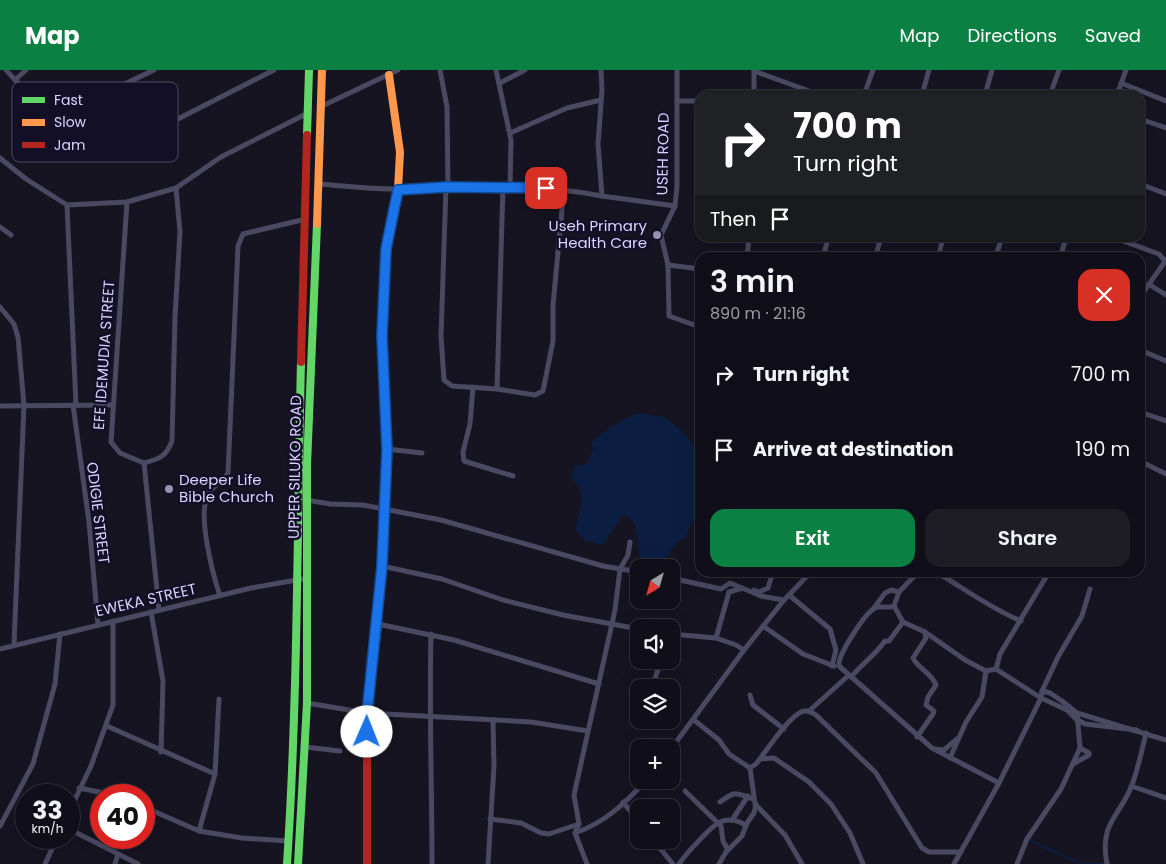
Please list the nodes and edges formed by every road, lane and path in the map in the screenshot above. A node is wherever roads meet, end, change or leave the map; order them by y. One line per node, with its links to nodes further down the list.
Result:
1 (6, 70): 20 (street)
2 (26, 70): 20 (street)
3 (154, 70): 21 (street)
4 (274, 70): 39 (street)
5 (309, 70): 38 (main road, UPPER SILUKO ROAD)
6 (322, 70): 37 (main road, UPPER SILUKO ROAD)
7 (398, 70): 19 (street)
8 (440, 70): 46 (street)
9 (496, 70): 22 (street)
10 (525, 70): 22 (street)
11 (601, 70): 33 (street)
12 (677, 70): 34 (street, USEH ROAD)
13 (754, 70): 24 (street); 25 (street)
14 (873, 70): 26 (street)
15 (930, 70): 27 (street)
16 (992, 70): 28 (street)
17 (1059, 70): 29 (street)
18 (1126, 70): 23 (street)
19 (389, 75): 37 (street); 51 (main road)
20 (15, 80)
21 (129, 82)
22 (500, 83): 42 (street)
23 (1121, 83): 30 (street); 31 (street)
24 (754, 90)
25 (807, 90)
26 (866, 90)
27 (924, 90)
28 (986, 90)
29 (1052, 90)
30 (1119, 90)
31 (1138, 90)
32 (1145, 93): 36 (street)
33 (601, 100): 42 (street); 53 (street)
34 (677, 101): 35 (street); 56 (street, USEH ROAD)
35 (695, 101)
36 (1166, 101)
37 (320, 107): 44 (main road, UPPER SILUKO ROAD)
38 (306, 114): 48 (street); 57 (main road, UPPER SILUKO ROAD)
39 (178, 120)
40 (1145, 121): 41 (street)
41 (1166, 128)
42 (510, 133): 49 (street)
43 (0, 158): 55 (street)
44 (319, 184): 51 (street); 85 (main road, UPPER SILUKO ROAD)
45 (1145, 186): 52 (street)
46 (447, 187): 47 (street); 51 (street); 71 (street)
47 (504, 187): 49 (street); 72 (street)
48 (176, 188): 54 (street); 81 (street)
49 (510, 188): 50 (street)
50 (564, 189): 53 (street); 72 (street)
51 (398, 190): 79 (main road)
52 (1166, 194)
53 (602, 196): 56 (street)
54 (127, 202): 55 (street); 75 (street, EFE IDEMUDIA STREET)
55 (67, 205): 74 (street, ODIGIE STREET)
56 (675, 206): 62 (street, USEH ROAD)
57 (307, 219): 97 (main road, UPPER SILUKO ROAD); 103 (street)
58 (0, 227): 59 (street)
59 (11, 234)
60 (1126, 242): 61 (street)
61 (1166, 260): 64 (street)
62 (668, 265): 63 (street); 68 (street, USEH ROAD)
63 (695, 268)
64 (1150, 285): 65 (street); 66 (street)
65 (1145, 291)
66 (1166, 295)
67 (0, 307): 73 (street)
68 (695, 326)
69 (1145, 352): 70 (street)
70 (1166, 361)
71 (473, 387): 72 (street); 84 (street)
72 (497, 389)
73 (24, 405): 74 (street); 76 (street); 124 (street)
74 (74, 405): 75 (street); 114 (street, ODIGIE STREET)
75 (112, 405): 81 (street, EFE IDEMUDIA STREET)
76 (0, 406)
77 (1145, 414): 78 (street)
78 (1166, 421)
79 (387, 450): 80 (street); 86 (main road)
80 (422, 453)
81 (144, 463): 107 (street)
82 (1145, 464): 83 (street)
83 (1166, 474)
84 (513, 476)
85 (307, 500): 86 (street); 96 (main road, UPPER SILUKO ROAD)
86 (385, 508): 88 (main road); 89 (street)
87 (630, 542): 89 (street)
88 (382, 566): 115 (main road); 116 (street)
89 (620, 569): 90 (street); 116 (street)
90 (630, 571)
91 (771, 577): 99 (street)
92 (806, 577): 102 (street)
93 (913, 577): 101 (street)
94 (945, 577): 110 (street)
95 (1046, 577): 109 (street)
96 (308, 578): 97 (street); 139 (main road, UPPER SILUKO ROAD)
97 (298, 579): 103 (street, EWEKA STREET); 187 (main road, UPPER SILUKO ROAD)
98 (680, 580): 99 (street)
99 (743, 588): 104 (street); 123 (street)
100 (1090, 589): 135 (street)
101 (899, 592): 105 (street); 106 (street)
102 (789, 595): 104 (street); 129 (street)
103 (220, 596): 107 (street, EWEKA STREET)
104 (784, 600): 117 (street)
105 (894, 606): 106 (street); 113 (street)
106 (874, 608): 130 (street)
107 (159, 610): 108 (street, EWEKA STREET)
108 (151, 612): 111 (street, EWEKA STREET); 159 (street)
109 (1026, 613): 110 (street); 112 (street)
110 (1006, 615): 112 (street)
111 (114, 621): 114 (street, EWEKA STREET); 146 (street)
112 (1021, 621): 131 (street)
113 (904, 622): 119 (street); 133 (street)
114 (98, 624): 120 (street, EWEKA STREET)
115 (378, 624): 121 (street); 141 (main road)
116 (611, 625): 118 (street); 134 (street)
117 (763, 626): 126 (street); 129 (street)
118 (630, 628)
119 (925, 632): 132 (street); 152 (street)
120 (60, 634): 124 (street, EWEKA STREET); 182 (street)
121 (431, 634): 134 (street); 142 (street)
122 (680, 635): 123 (street)
123 (716, 638): 125 (street)
124 (14, 644): 127 (street, EWEKA STREET)
125 (736, 645): 126 (street); 128 (street)
126 (748, 645): 128 (street)
127 (0, 649)
128 (744, 650): 145 (street)
129 (832, 666): 130 (street)
130 (842, 669): 133 (street)
131 (996, 669): 132 (street); 138 (street)
132 (986, 670): 151 (street)
133 (850, 676): 140 (street); 152 (street)
134 (599, 684): 149 (street)
135 (1042, 691): 138 (street); 143 (street)
136 (750, 695): 147 (street)
137 (219, 698): 164 (street)
138 (1041, 698): 143 (street); 165 (street)
139 (307, 702): 141 (street); 155 (main road, UPPER SILUKO ROAD)
140 (809, 711): 147 (street); 191 (street)
141 (367, 714): 142 (street); 198 (main road)
142 (429, 716): 144 (street); 199 (street)
143 (1076, 716): 148 (street); 148 (street); 156 (street)
144 (493, 720): 149 (street); 178 (street)
145 (694, 720): 153 (street); 163 (street)
146 (107, 726): 159 (street); 166 (street)
147 (784, 729): 161 (street)
148 (1137, 730): 150 (street)
149 (588, 731): 181 (street)
150 (1146, 733): 154 (street); 167 (street)
151 (960, 736): 157 (street); 160 (street)
152 (917, 737): 157 (street)
153 (679, 739)
154 (1166, 740)
155 (305, 748): 158 (street); 197 (main road, UPPER SILUKO ROAD)
156 (1080, 748): 162 (street); 162 (street)
157 (935, 750): 160 (street)
158 (340, 751)
159 (161, 752): 164 (street)
160 (950, 758): 165 (street)
161 (760, 760): 163 (street); 206 (street)
162 (1073, 764): 208 (street)
163 (750, 768): 170 (street)
164 (214, 774): 184 (street)
165 (999, 783): 191 (street)
166 (80, 786)
167 (1131, 786): 172 (street); 209 (street)
168 (637, 789): 173 (street)
169 (685, 792): 180 (street)
170 (752, 792): 171 (street); 175 (street)
171 (747, 797): 174 (street); 175 (street); 179 (street)
172 (1166, 798)
173 (623, 802): 176 (street); 185 (street)
174 (720, 802)
175 (755, 802): 183 (street); 205 (street)
176 (630, 811)
177 (155, 812): 184 (street)
178 (490, 818): 181 (street); 200 (street)
179 (732, 820): 180 (street); 183 (street)
180 (718, 822): 190 (street); 203 (street)
181 (579, 824): 185 (street)
182 (0, 826)
183 (746, 826): 190 (street)
184 (199, 831): 187 (street)
185 (575, 833): 201 (street)
186 (80, 835): 192 (street)
187 (288, 841): 196 (main road, UPPER SILUKO ROAD)
188 (52, 849): 193 (street)
189 (660, 849): 202 (street)
190 (728, 850): 204 (street)
191 (961, 852): 207 (street)
192 (118, 854): 194 (street); 195 (street)
193 (45, 864)
194 (115, 864)
195 (138, 864)
196 (287, 864)
197 (298, 864)
198 (367, 864)
199 (432, 864)
200 (488, 864)
201 (588, 864)
202 (673, 864)
203 (679, 864)
204 (719, 864)
205 (802, 864)
206 (863, 864)
207 (954, 864)
208 (1017, 864)
209 (1106, 864)

